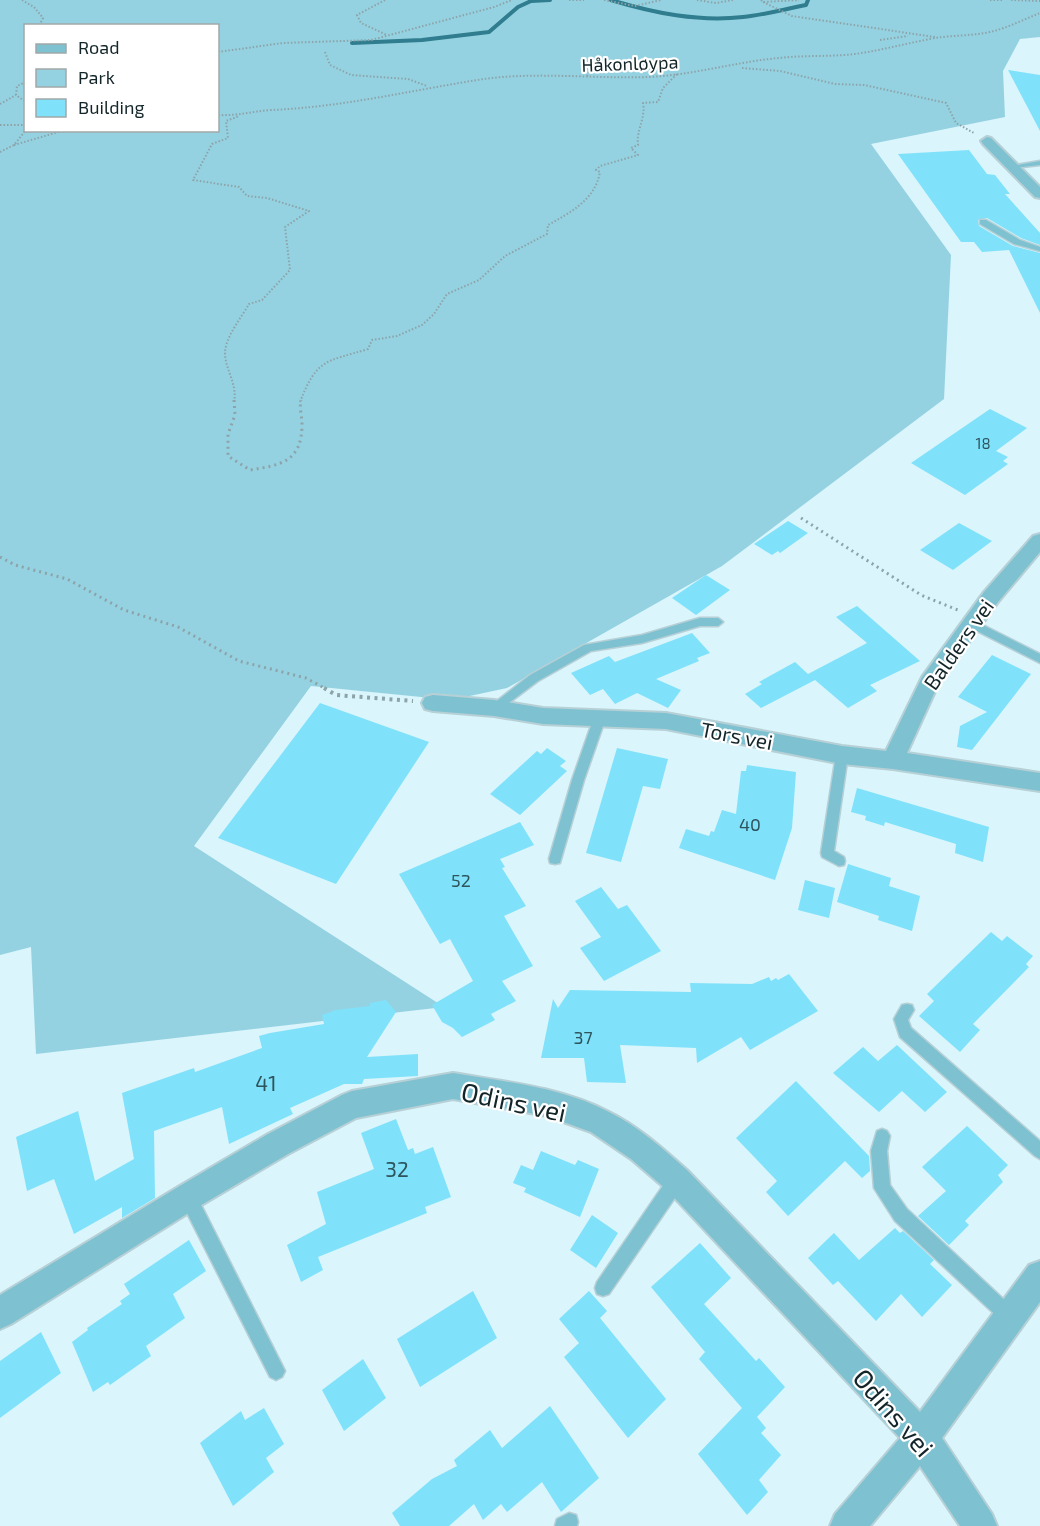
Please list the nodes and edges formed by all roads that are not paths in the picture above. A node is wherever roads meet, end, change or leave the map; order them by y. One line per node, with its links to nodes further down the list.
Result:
1 (987, 141): 3 (street)
2 (1040, 163): 3 (lane)
3 (1014, 166): 4 (street)
4 (1040, 194)
5 (983, 222): 6 (lane)
6 (1040, 249)
7 (1040, 540): 8 (street, Balders vei)
8 (973, 621): 10 (lane); 15 (street, Balders vei)
9 (718, 622): 12 (lane)
10 (1040, 659)
11 (433, 703): 12 (street, Tors vei)
12 (494, 708): 13 (street, Tors vei)
13 (599, 720): 14 (street, Tors vei); 17 (lane)
14 (842, 755): 15 (street, Tors vei); 18 (lane)
15 (893, 760): 16 (street, Tors vei)
16 (1040, 782)
17 (555, 858)
18 (839, 861)
19 (907, 1010): 21 (lane)
20 (882, 1136): 27 (lane)
21 (1040, 1152)
22 (677, 1180): 23 (street, Odins vei); 25 (lane); 29 (street, Odins vei)
23 (188, 1197): 26 (street, Odins vei); 28 (lane)
24 (1040, 1276): 27 (street)
25 (603, 1288)
26 (0, 1313)
27 (1009, 1316): 29 (street)
28 (276, 1371)
29 (922, 1438): 30 (street); 31 (street, Odins vei)
30 (847, 1526)
31 (980, 1526)

